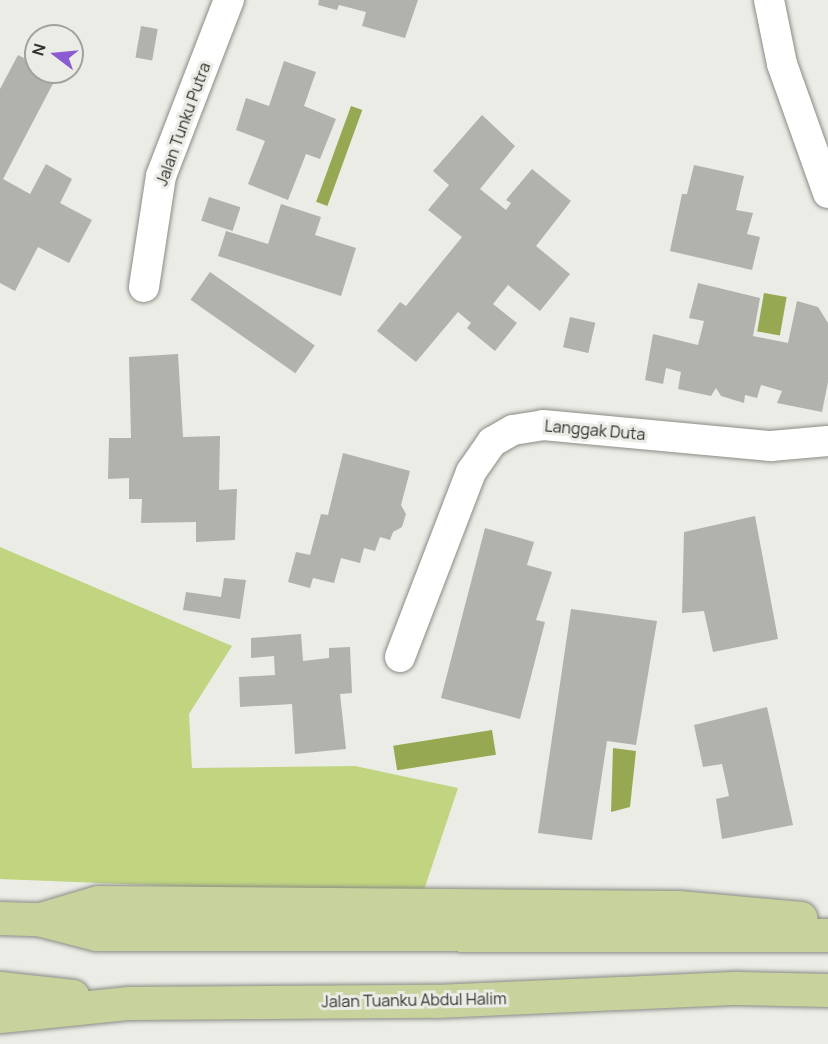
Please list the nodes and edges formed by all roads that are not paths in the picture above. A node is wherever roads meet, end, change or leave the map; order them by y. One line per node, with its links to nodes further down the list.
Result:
1 (769, 0): 3 (street)
2 (225, 1): 4 (street, Jalan Tunku Putra)
3 (828, 193)
4 (144, 287)
5 (828, 441): 6 (street, Langgak Duta)
6 (400, 657)
7 (0, 918): 8 (main road)
8 (38, 920): 9 (main road); 10 (main road)
9 (828, 922)
10 (828, 934)
11 (0, 988): 13 (main road)
12 (828, 990): 13 (main road, Jalan Tuanku Abdul Halim)
13 (129, 1003): 14 (main road, Jalan Tuanku Abdul Halim)
14 (0, 1016)

